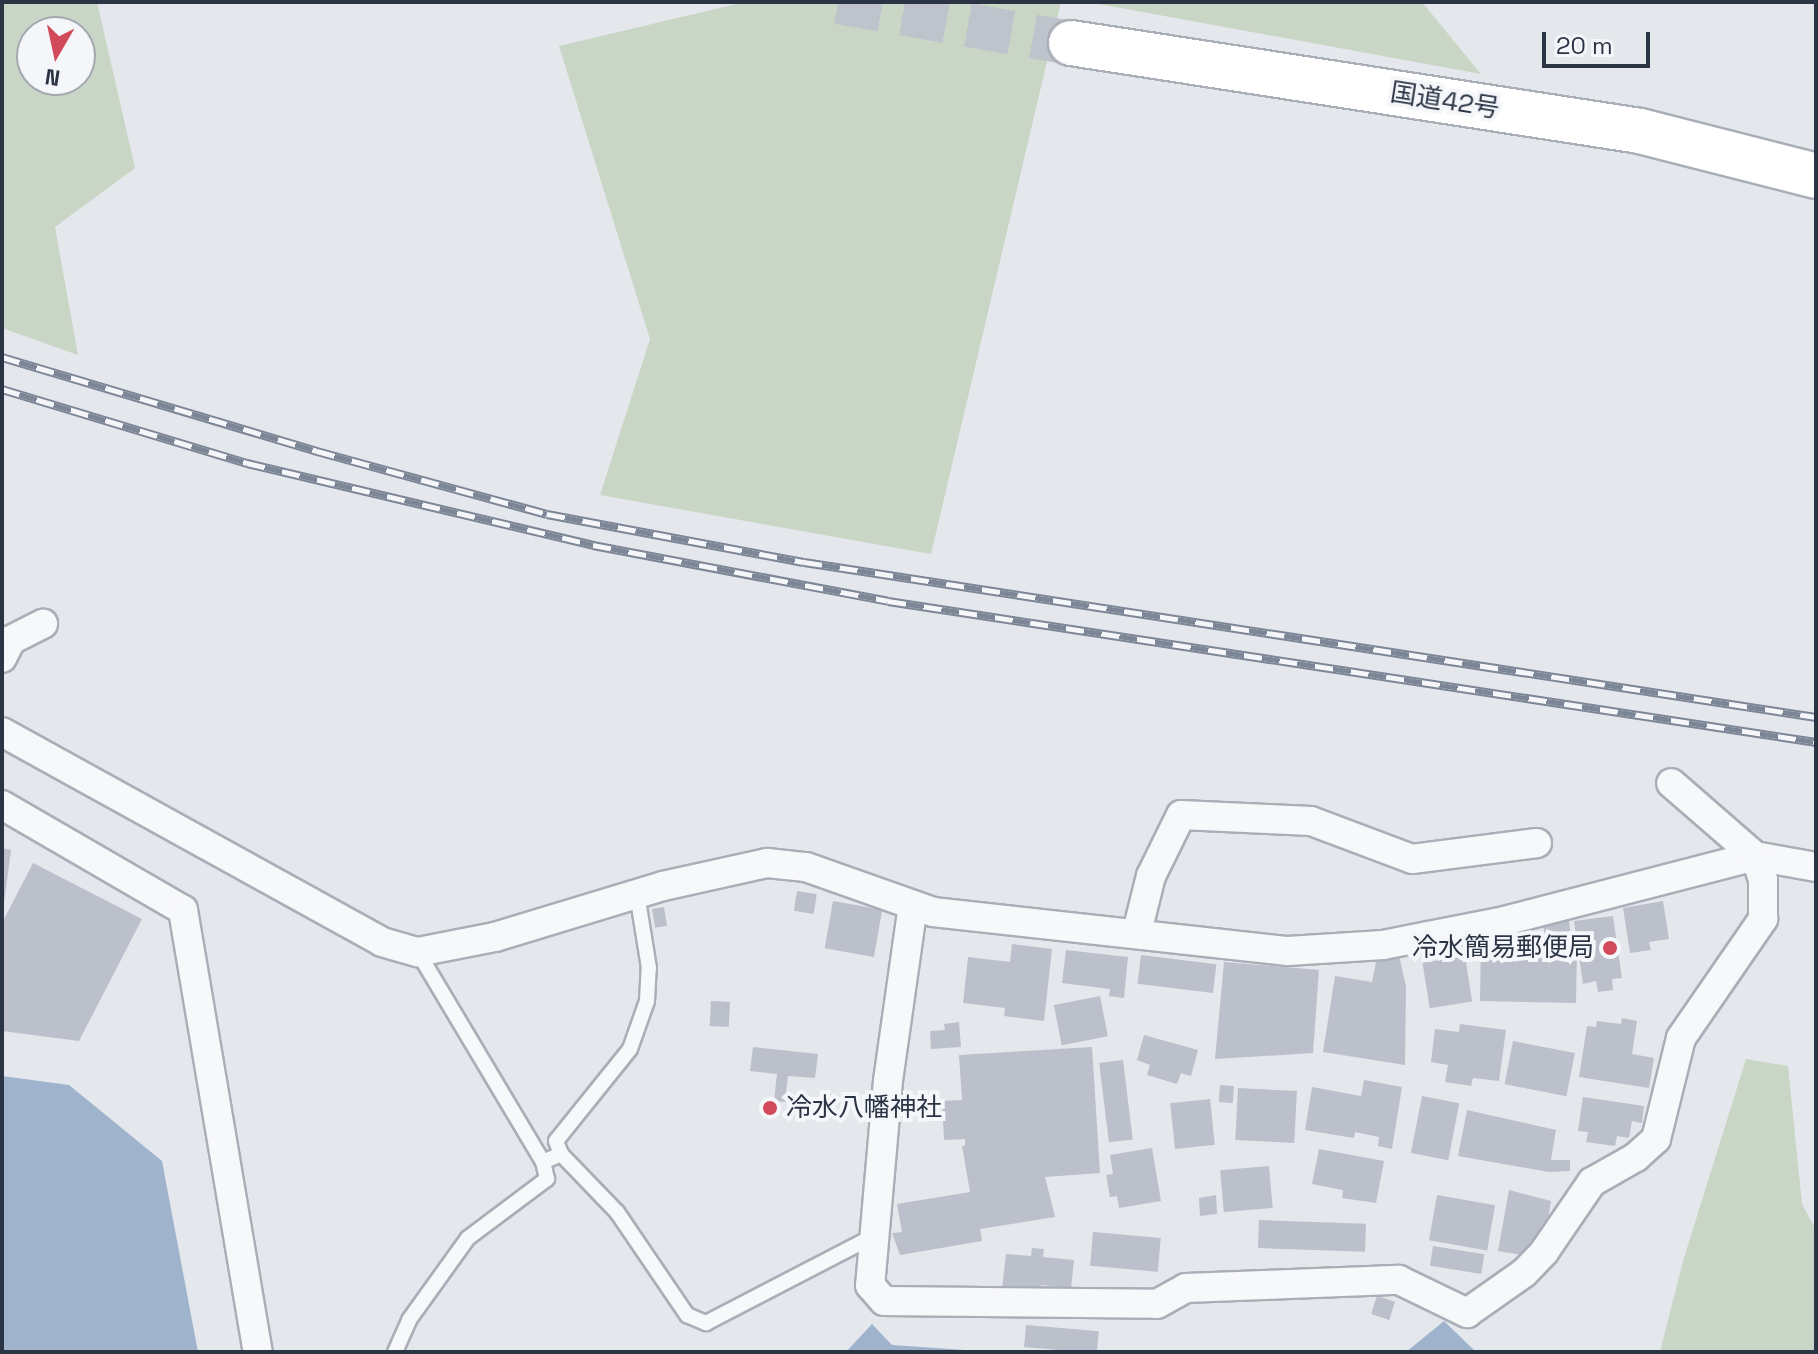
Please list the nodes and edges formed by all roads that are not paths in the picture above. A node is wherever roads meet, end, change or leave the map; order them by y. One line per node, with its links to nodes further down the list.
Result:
1 (1071, 43): 2 (highway, 国道42号)
2 (1816, 176)
3 (43, 624): 4 (street)
4 (2, 658)
5 (2, 732): 14 (street)
6 (1671, 783): 9 (street)
7 (2, 805): 18 (street)
8 (1537, 843): 13 (street)
9 (1755, 856): 10 (street); 13 (street); 17 (street)
10 (1816, 867)
11 (637, 894): 12 (street); 14 (street); 15 (lane)
12 (913, 905): 13 (street); 17 (street)
13 (1137, 932)
14 (418, 952): 16 (lane)
15 (561, 1154): 16 (lane); 17 (lane)
16 (543, 1162): 19 (lane)
17 (874, 1236)
18 (258, 1352)
19 (395, 1352)

